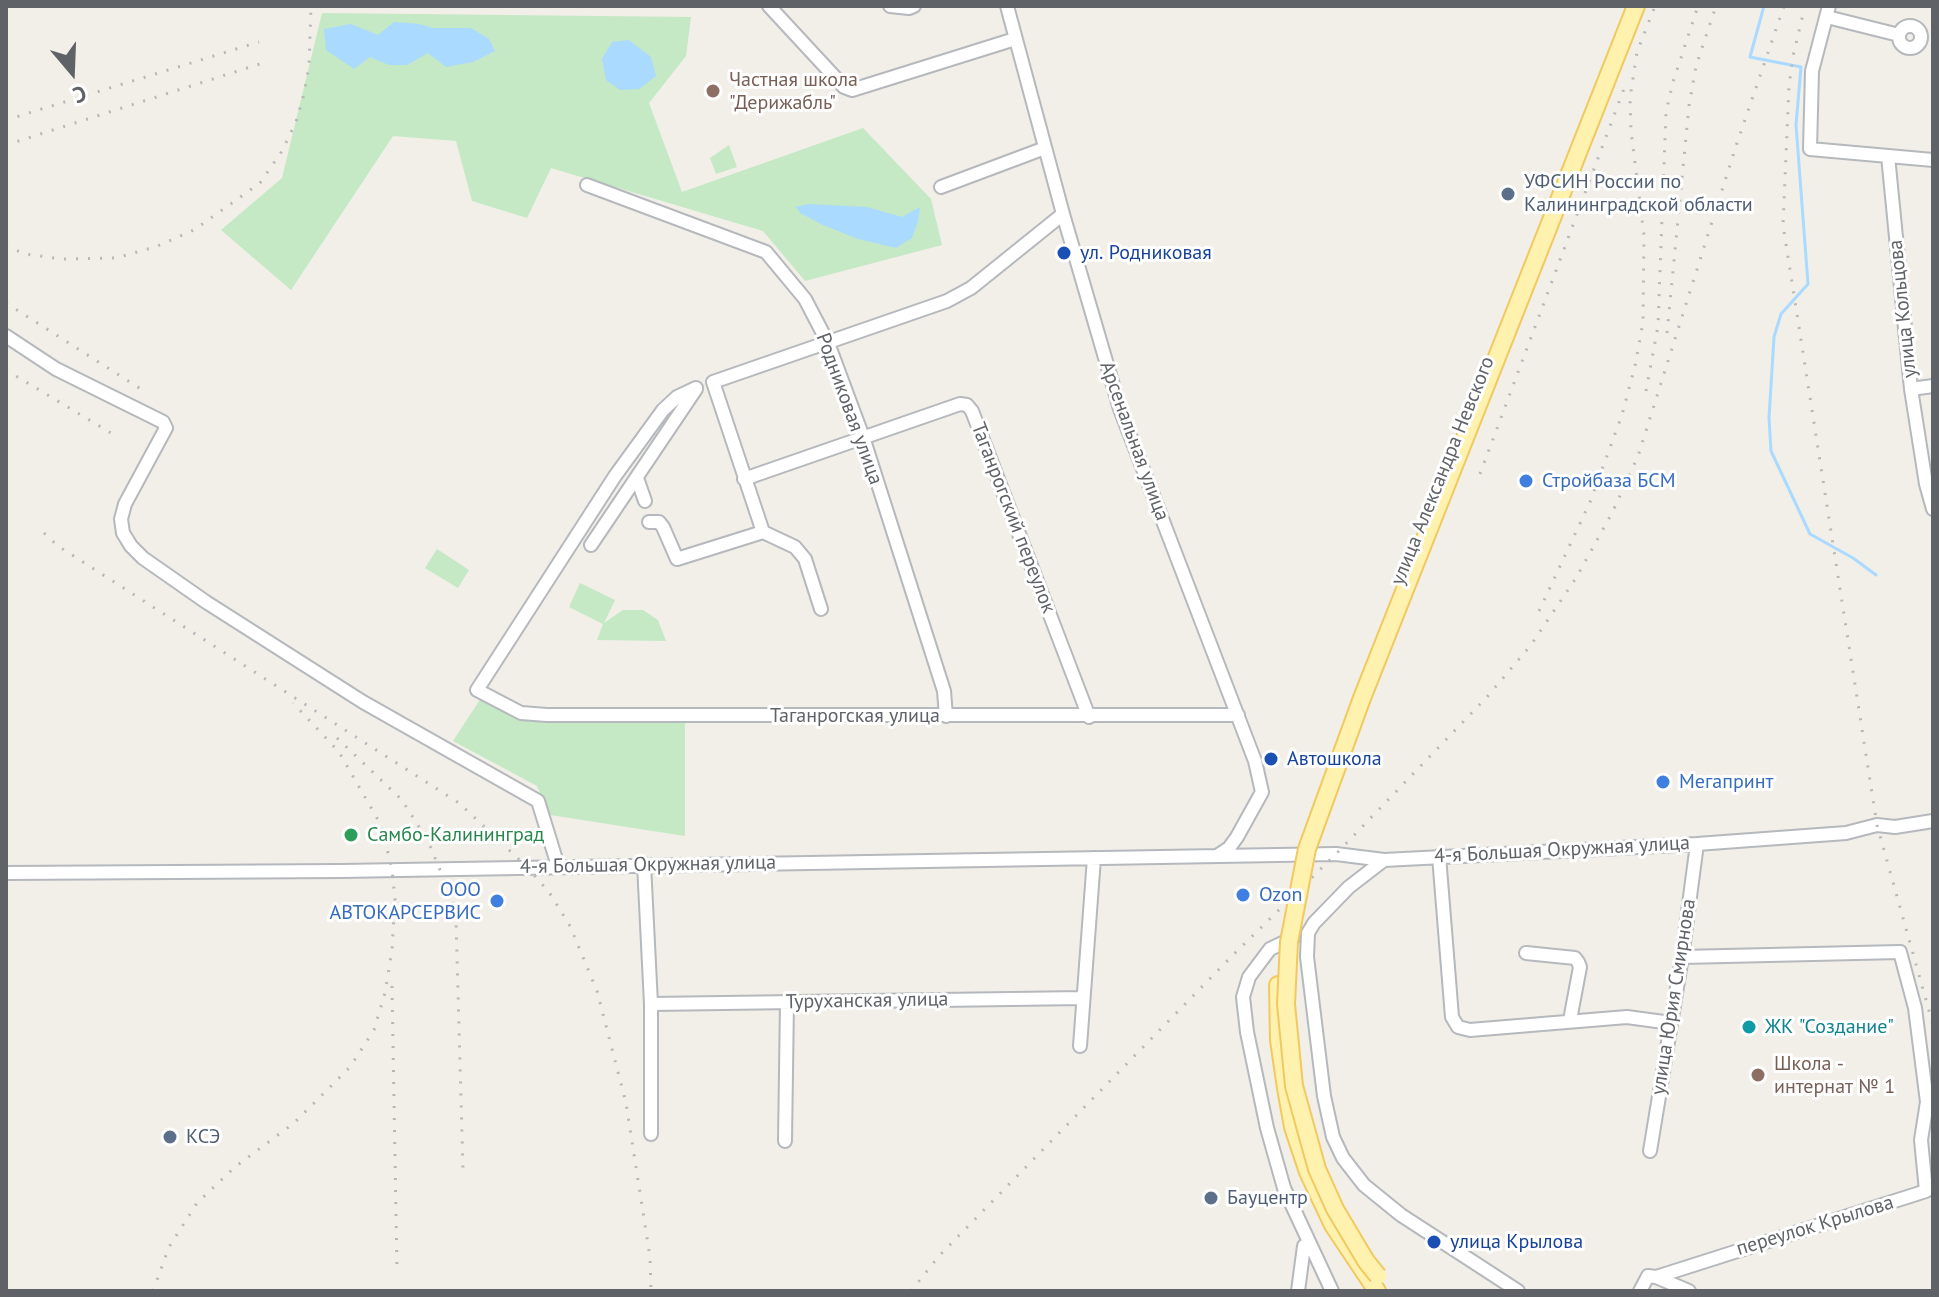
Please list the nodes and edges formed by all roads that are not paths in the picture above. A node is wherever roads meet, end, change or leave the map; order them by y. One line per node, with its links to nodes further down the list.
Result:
1 (769, 6): 9 (street)
2 (890, 6): 3 (street)
3 (914, 6)
4 (1007, 6): 9 (street, Арсенальная улица)
5 (1627, 6): 31 (main road, улица Александра Невского)
6 (1636, 6): 31 (main road)
7 (1828, 11): 8 (street); 11 (street)
8 (1899, 35)
9 (1015, 39): 10 (street, Арсенальная улица)
10 (1045, 148): 14 (street); 15 (street, Арсенальная улица)
11 (1888, 156): 12 (street); 21 (street, улица Кольцова)
12 (1933, 160)
13 (587, 185): 17 (street, Родниковая улица)
14 (941, 187)
15 (1063, 214): 17 (street); 32 (street, Арсенальная улица)
16 (6, 336): 42 (street)
17 (828, 343): 18 (street); 22 (street, Родниковая улица)
18 (713, 382): 20 (street); 24 (street)
19 (1933, 386): 21 (street)
20 (696, 388): 23 (street); 33 (street, Таганрогская улица)
21 (1911, 389): 26 (street, улица Кольцова)
22 (863, 437): 24 (street, Таганрогский переулок); 33 (street, Родниковая улица); 34 (street, Таганрогский переулок)
23 (637, 478): 25 (street); 29 (street)
24 (744, 479): 28 (street)
25 (645, 501)
26 (1933, 509)
27 (649, 522): 28 (street)
28 (763, 532): 30 (street)
29 (591, 545)
30 (821, 609)
31 (1358, 697): 58 (main road, улица Александра Невского)
32 (1238, 715): 34 (street, Таганрогская улица); 37 (street, Арсенальная улица)
33 (946, 716): 34 (street, Таганрогская улица)
34 (1089, 717)
35 (1933, 821): 36 (street, 4-я Большая Окружная улица)
36 (1697, 844): 38 (street, 4-я Большая Окружная улица); 46 (street, улица Юрия Смирнова)
37 (1217, 856): 39 (street, 4-я Большая Окружная улица); 40 (street, 4-я Большая Окружная улица)
38 (1439, 856): 40 (street, 4-я Большая Окружная улица); 50 (street)
39 (1094, 858): 41 (street, 4-я Большая Окружная улица); 47 (street)
40 (1384, 860): 44 (street)
41 (644, 864): 42 (street, 4-я Большая Окружная улица); 49 (street)
42 (558, 866): 43 (street, 4-я Большая Окружная улица)
43 (6, 873)
44 (1307, 939): 56 (street); 62 (street)
45 (1526, 953): 50 (street)
46 (1682, 957): 51 (street, улица Юрия Смирнова); 57 (street, переулок Крылова)
47 (1083, 998): 48 (street, Туруханская улица); 52 (street)
48 (787, 1002): 49 (street, Туруханская улица); 54 (street)
49 (651, 1004): 53 (street)
50 (1570, 1020): 51 (street)
51 (1671, 1023): 55 (street, улица Юрия Смирнова)
52 (1080, 1046)
53 (651, 1134)
54 (785, 1141)
55 (1650, 1151)
56 (1308, 1243): 59 (street); 60 (street)
57 (1656, 1277): 63 (street); 64 (street)
58 (1375, 1283): 61 (main road, улица Александра Невского)
59 (1330, 1287): 60 (street)
60 (1299, 1288)
61 (1391, 1291)
62 (1518, 1291)
63 (1640, 1291)
64 (1689, 1291)

